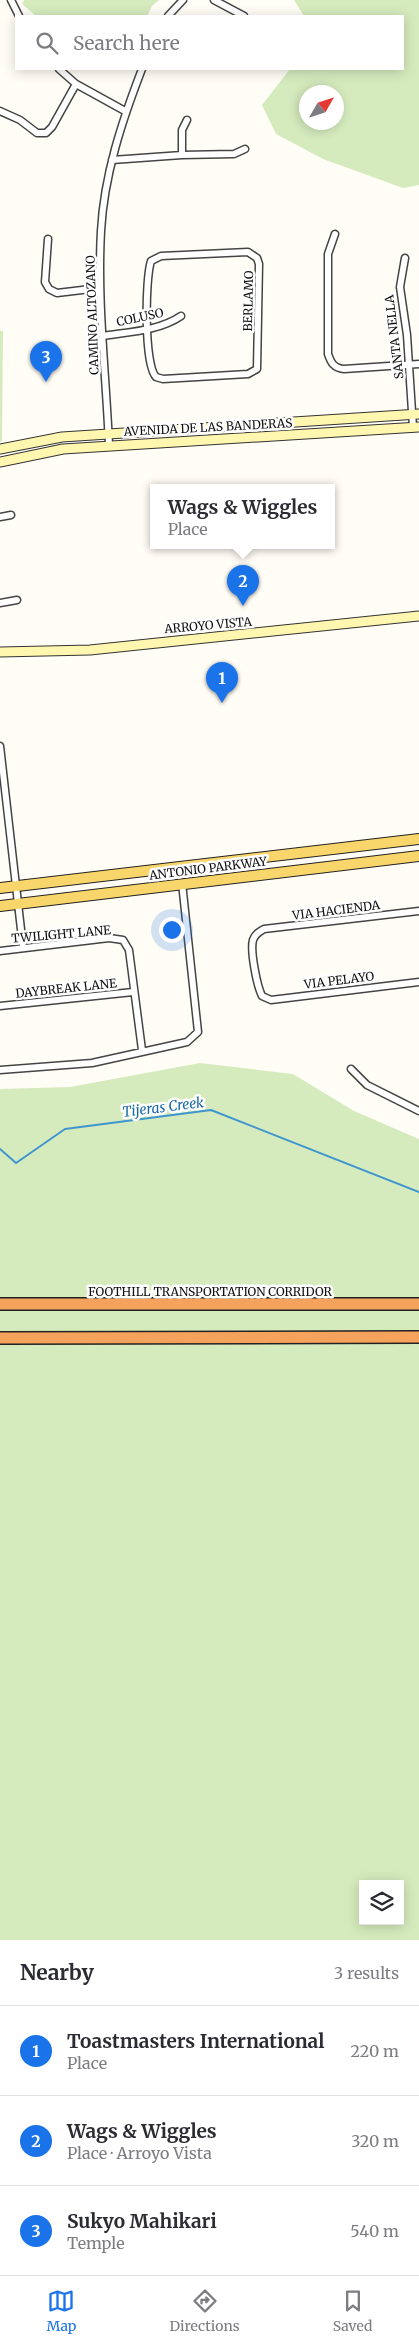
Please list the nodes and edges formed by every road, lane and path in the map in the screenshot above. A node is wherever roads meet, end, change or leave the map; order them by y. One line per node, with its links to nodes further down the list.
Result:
1 (12, 0): 4 (street)
2 (183, 0): 5 (street)
3 (214, 0): 6 (street)
4 (19, 15)
5 (169, 15)
6 (242, 15)
7 (60, 70): 9 (street)
8 (142, 70): 11 (street, CAMINO ALTOZANO)
9 (76, 84): 10 (street); 11 (street)
10 (0, 111)
11 (125, 111): 15 (street, CAMINO ALTOZANO)
12 (187, 120): 14 (street)
13 (245, 149): 14 (street)
14 (182, 155): 15 (street)
15 (112, 160): 19 (street, CAMINO ALTOZANO)
16 (335, 234): 24 (street)
17 (48, 239): 19 (street)
18 (405, 258): 24 (street, SANTA NELLA)
19 (99, 288): 22 (street, CAMINO ALTOZANO)
20 (180, 316): 21 (street, COLUSO)
21 (147, 329): 21 (street, BERLAMO); 22 (street, COLUSO)
22 (103, 336): 27 (street, CAMINO ALTOZANO)
23 (419, 364): 24 (street)
24 (409, 365): 25 (street, SANTA NELLA)
25 (416, 414): 26 (street, SANTA NELLA); 27 (main road, AVENIDA DE LAS BANDERAS)
26 (416, 427): 28 (main road, AVENIDA DE LAS BANDERAS)
27 (108, 433): 28 (street, CAMINO ALTOZANO); 29 (main road, AVENIDA DE LAS BANDERAS)
28 (109, 445): 30 (main road, AVENIDA DE LAS BANDERAS)
29 (0, 449)
30 (0, 462)
31 (11, 516): 32 (street)
32 (0, 517)
33 (17, 600): 34 (street)
34 (0, 603)
35 (419, 616): 36 (main road, ARROYO VISTA)
36 (0, 654)
37 (0, 746): 41 (street)
38 (419, 839): 41 (main road, ANTONIO PARKWAY)
39 (419, 856): 40 (main road, ANTONIO PARKWAY)
40 (182, 883): 43 (main road, ANTONIO PARKWAY); 52 (street)
41 (15, 886): 42 (main road, ANTONIO PARKWAY); 43 (street)
42 (0, 888)
43 (17, 904): 44 (main road, ANTONIO PARKWAY); 46 (street)
44 (0, 906)
45 (419, 911): 50 (street, VIA HACIENDA)
46 (23, 947): 47 (street, TWILIGHT LANE); 49 (street, TWILIGHT LANE)
47 (0, 951)
48 (419, 982): 50 (street, VIA PELAYO)
49 (133, 992): 51 (street, DAYBREAK LANE); 52 (street)
50 (262, 996)
51 (0, 1006)
52 (142, 1050): 54 (street)
53 (351, 1068): 55 (street)
54 (0, 1070)
55 (418, 1108)
56 (0, 1304): 57 (highway, FOOTHILL TRANSPORTATION CORRIDOR)
57 (419, 1304)
58 (419, 1337): 59 (highway)
59 (0, 1338)

